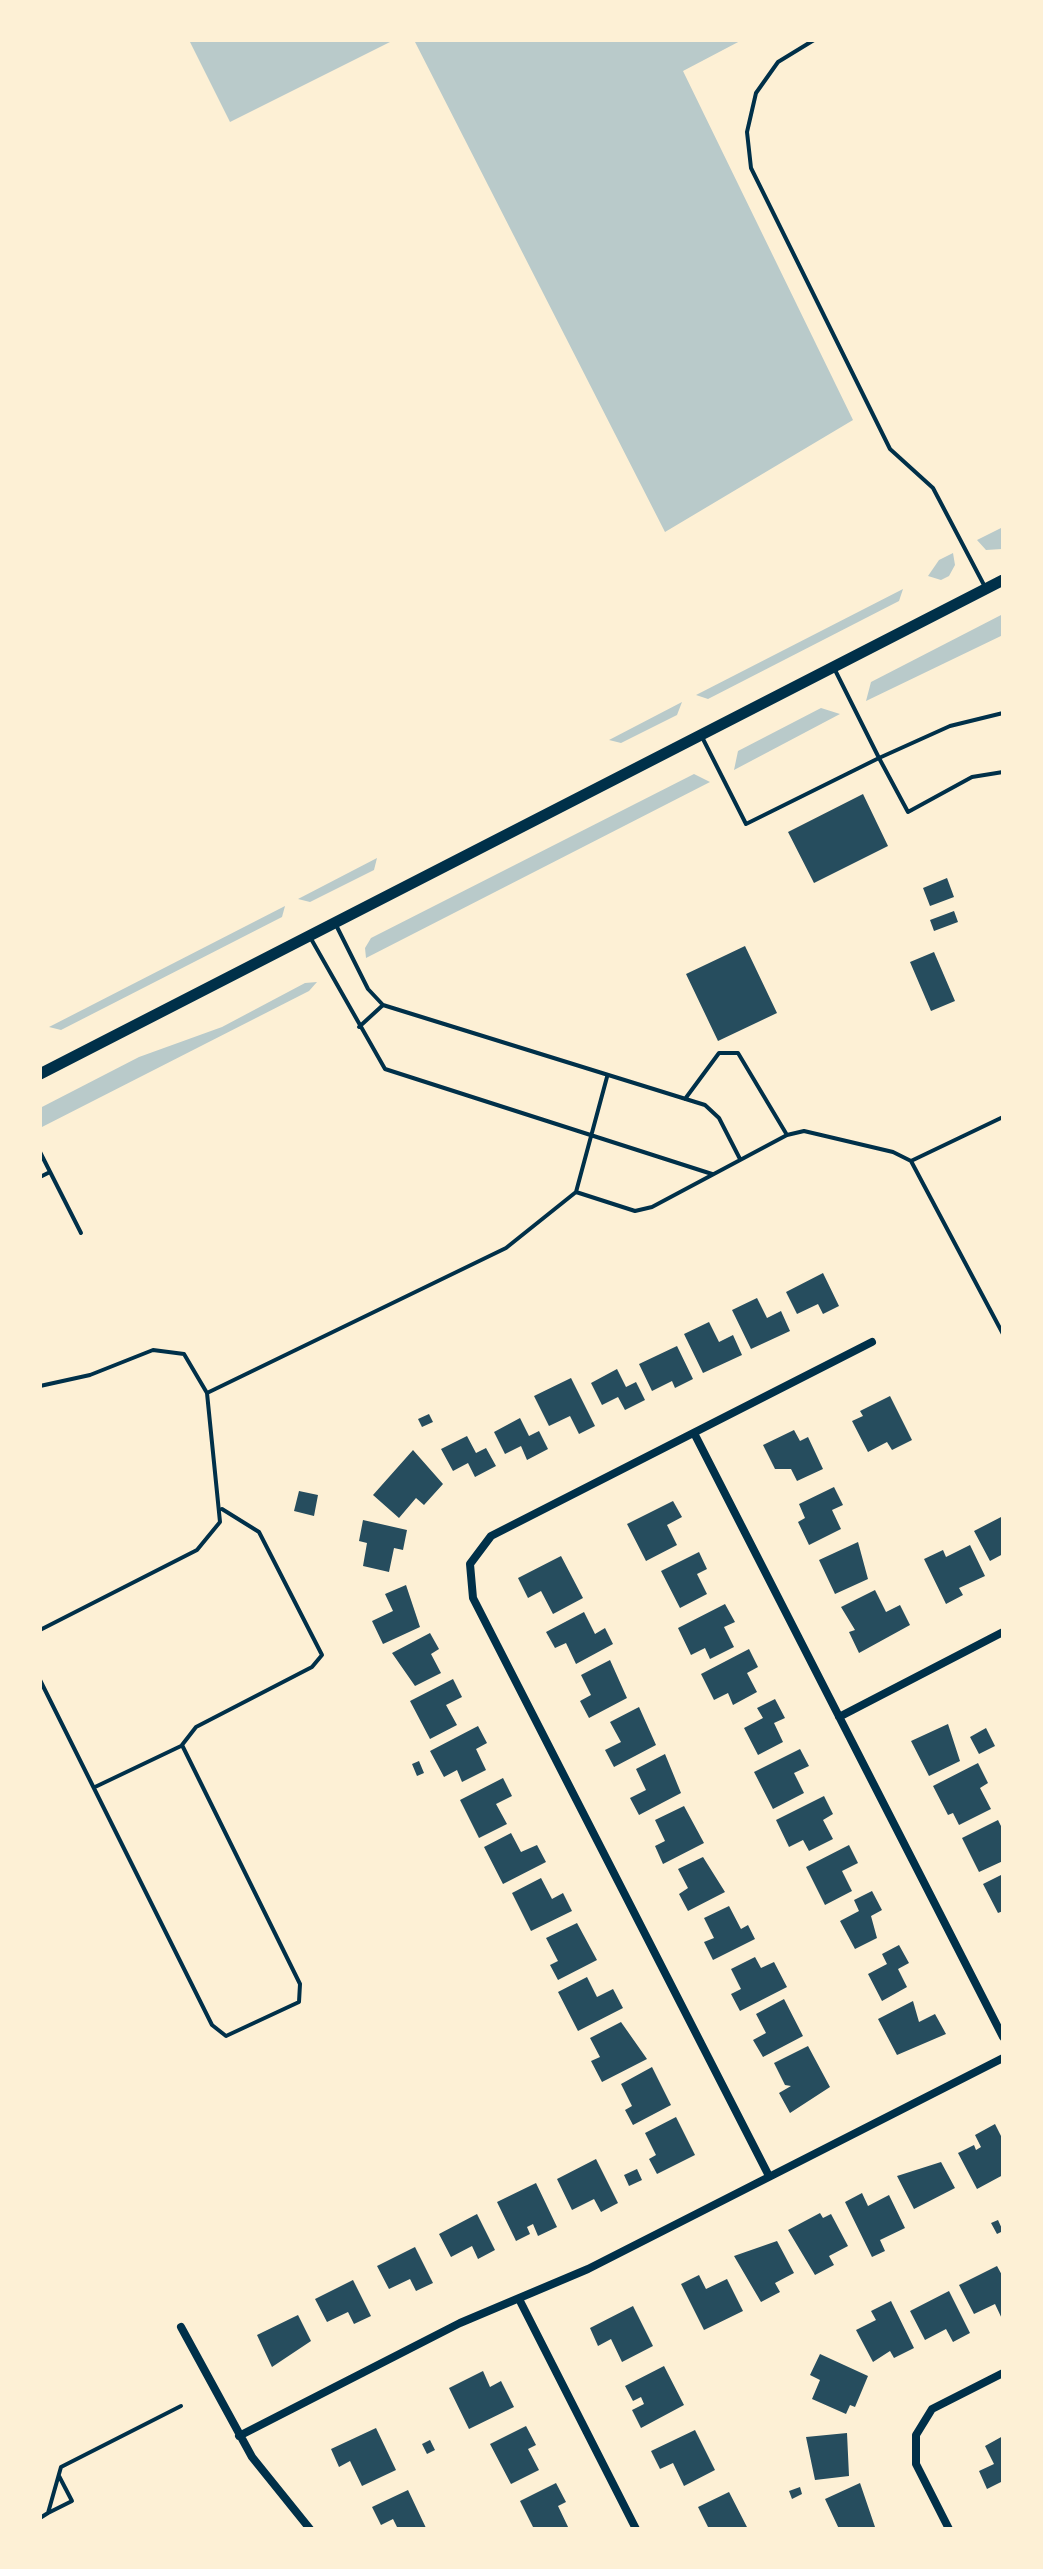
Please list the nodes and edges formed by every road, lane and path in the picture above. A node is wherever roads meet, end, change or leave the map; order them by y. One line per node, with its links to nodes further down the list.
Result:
1 (814, 40): 3 (lane)
2 (1003, 580): 3 (main road)
3 (986, 589): 4 (main road)
4 (834, 668): 6 (main road); 7 (lane)
5 (1003, 713): 7 (lane)
6 (701, 735): 7 (lane); 9 (main road)
7 (880, 758): 8 (lane)
8 (1003, 772)
9 (335, 922): 10 (main road); 11 (lane)
10 (309, 936): 12 (lane); 13 (main road)
11 (383, 1005): 12 (lane); 14 (lane)
12 (359, 1028): 18 (lane)
13 (40, 1074)
14 (607, 1077): 15 (lane); 18 (lane)
15 (685, 1100): 17 (lane); 20 (lane)
16 (1003, 1117): 21 (lane)
17 (787, 1135): 20 (lane); 21 (lane)
18 (592, 1136): 23 (lane); 25 (lane)
19 (40, 1152): 22 (lane)
20 (740, 1158): 23 (lane)
21 (911, 1161): 27 (lane)
22 (50, 1172): 24 (lane); 26 (lane)
23 (712, 1174): 25 (lane)
24 (40, 1176)
25 (576, 1192): 30 (lane)
26 (81, 1233)
27 (1003, 1334)
28 (872, 1342): 31 (street)
29 (40, 1386): 30 (lane)
30 (207, 1392): 32 (lane)
31 (694, 1433): 36 (street); 41 (street)
32 (222, 1509): 33 (lane); 37 (lane)
33 (40, 1630)
34 (1003, 1632): 36 (street)
35 (40, 1680): 38 (lane)
36 (839, 1716): 39 (street)
37 (182, 1746): 38 (lane); 38 (lane)
38 (95, 1788)
39 (1003, 2037)
40 (1003, 2058): 41 (street)
41 (768, 2176): 42 (street)
42 (519, 2299): 46 (street); 51 (street)
43 (182, 2327): 46 (street)
44 (1003, 2373): 52 (street)
45 (181, 2406): 47 (path)
46 (239, 2436): 50 (street)
47 (58, 2475): 48 (path); 48 (path)
48 (48, 2514): 49 (path)
49 (40, 2518)
50 (310, 2529)
51 (636, 2529)
52 (949, 2529)

